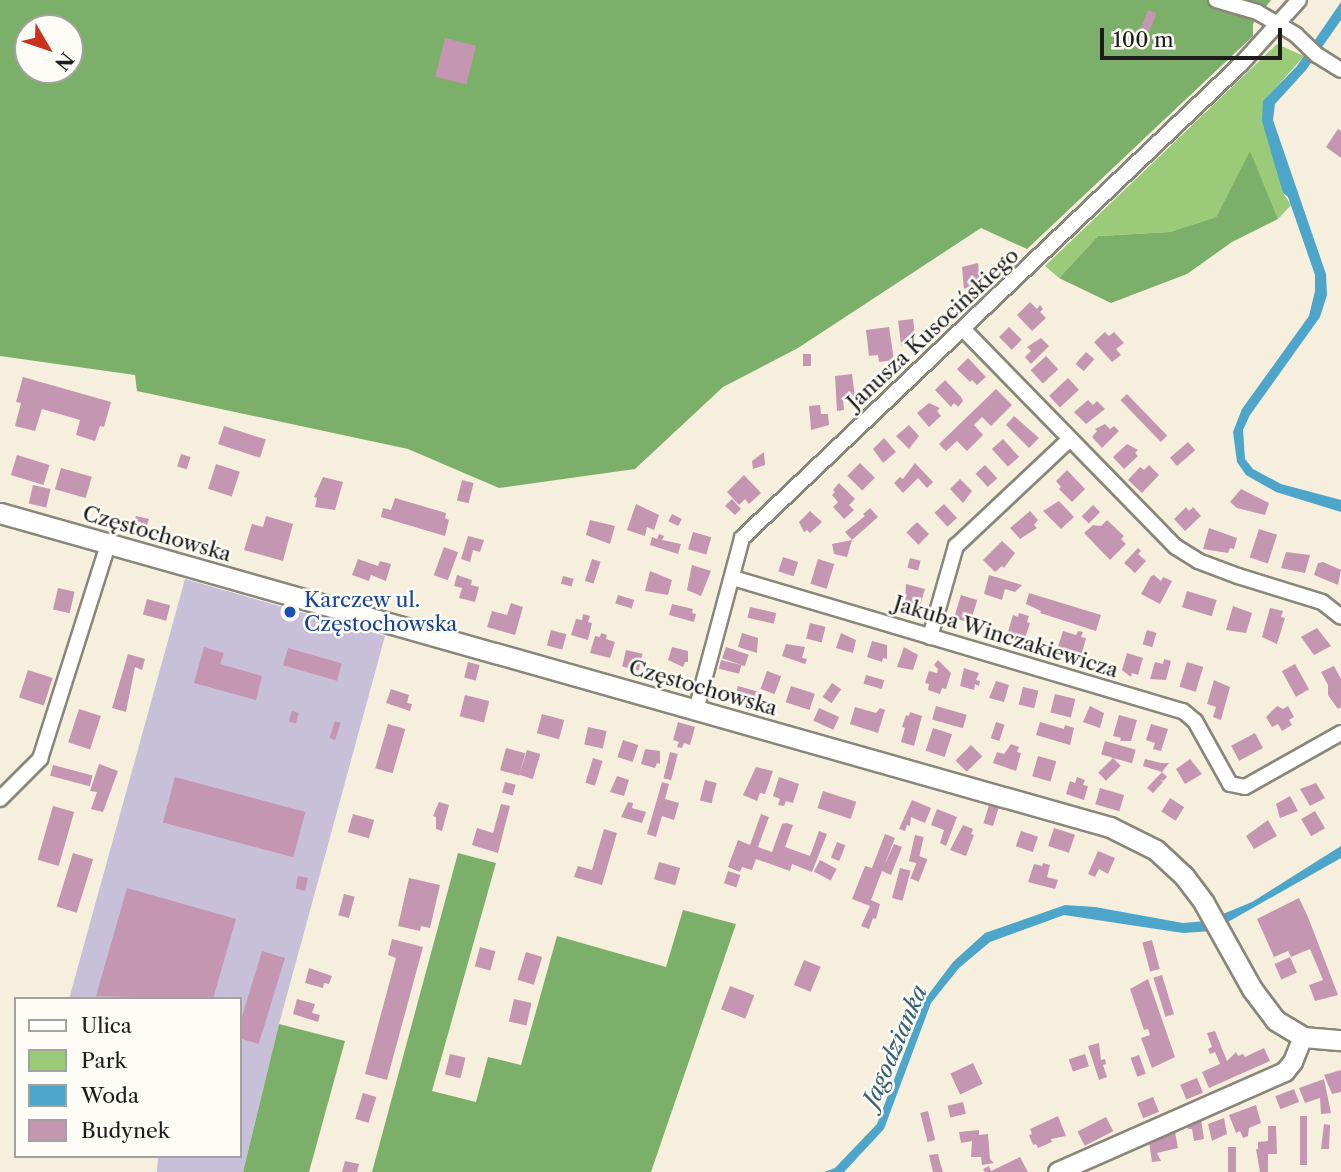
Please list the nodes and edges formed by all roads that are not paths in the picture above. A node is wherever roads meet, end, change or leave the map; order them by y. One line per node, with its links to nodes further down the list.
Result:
1 (1216, 0): 3 (street)
2 (1299, 0): 3 (street, Janusza Kusocińskiego)
3 (1278, 24): 4 (street); 5 (street, Janusza Kusocińskiego)
4 (1341, 70)
5 (964, 330): 6 (street); 9 (street, Janusza Kusocińskiego)
6 (1070, 439): 10 (street); 11 (street)
7 (0, 513): 8 (main road, Częstochowska)
8 (108, 544): 12 (main road, Częstochowska); 14 (street)
9 (733, 578): 11 (street, Jakuba Winczakiewicza); 12 (street, Janusza Kusocińskiego)
10 (1341, 617)
11 (930, 637): 13 (street, Jakuba Winczakiewicza)
12 (696, 710): 15 (main road, Częstochowska)
13 (1341, 733)
14 (0, 799)
15 (1303, 1037): 16 (main road); 17 (street)
16 (1341, 1040)
17 (1058, 1172)

